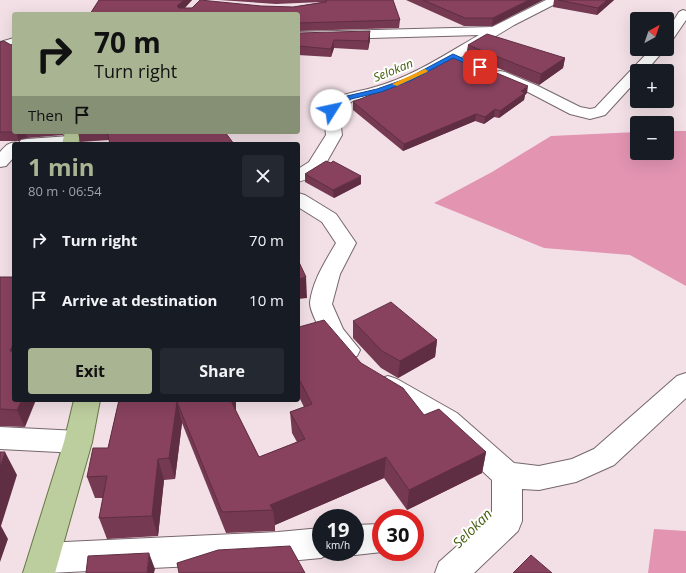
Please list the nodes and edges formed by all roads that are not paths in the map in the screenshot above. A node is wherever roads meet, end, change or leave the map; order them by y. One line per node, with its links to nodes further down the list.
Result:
1 (555, 0): 3 (street)
2 (683, 14): 4 (street)
3 (486, 32): 5 (street); 10 (street)
4 (674, 32)
5 (300, 36)
6 (0, 38): 7 (street)
7 (12, 38)
8 (12, 43): 9 (street)
9 (0, 46)
10 (453, 56): 12 (street); 22 (street)
11 (651, 56): 13 (street)
12 (467, 62)
13 (644, 64)
14 (489, 71): 15 (street)
15 (630, 79)
16 (0, 138): 19 (street)
17 (71, 139): 18 (street)
18 (45, 142)
19 (12, 144)
20 (12, 147): 21 (street)
21 (0, 162)
22 (300, 176)
23 (300, 200): 28 (street)
24 (686, 383): 28 (street)
25 (87, 402): 27 (main road)
26 (0, 438): 27 (street)
27 (78, 442): 30 (main road)
28 (507, 475): 31 (street)
29 (312, 544): 30 (street)
30 (42, 566)
31 (451, 573)

